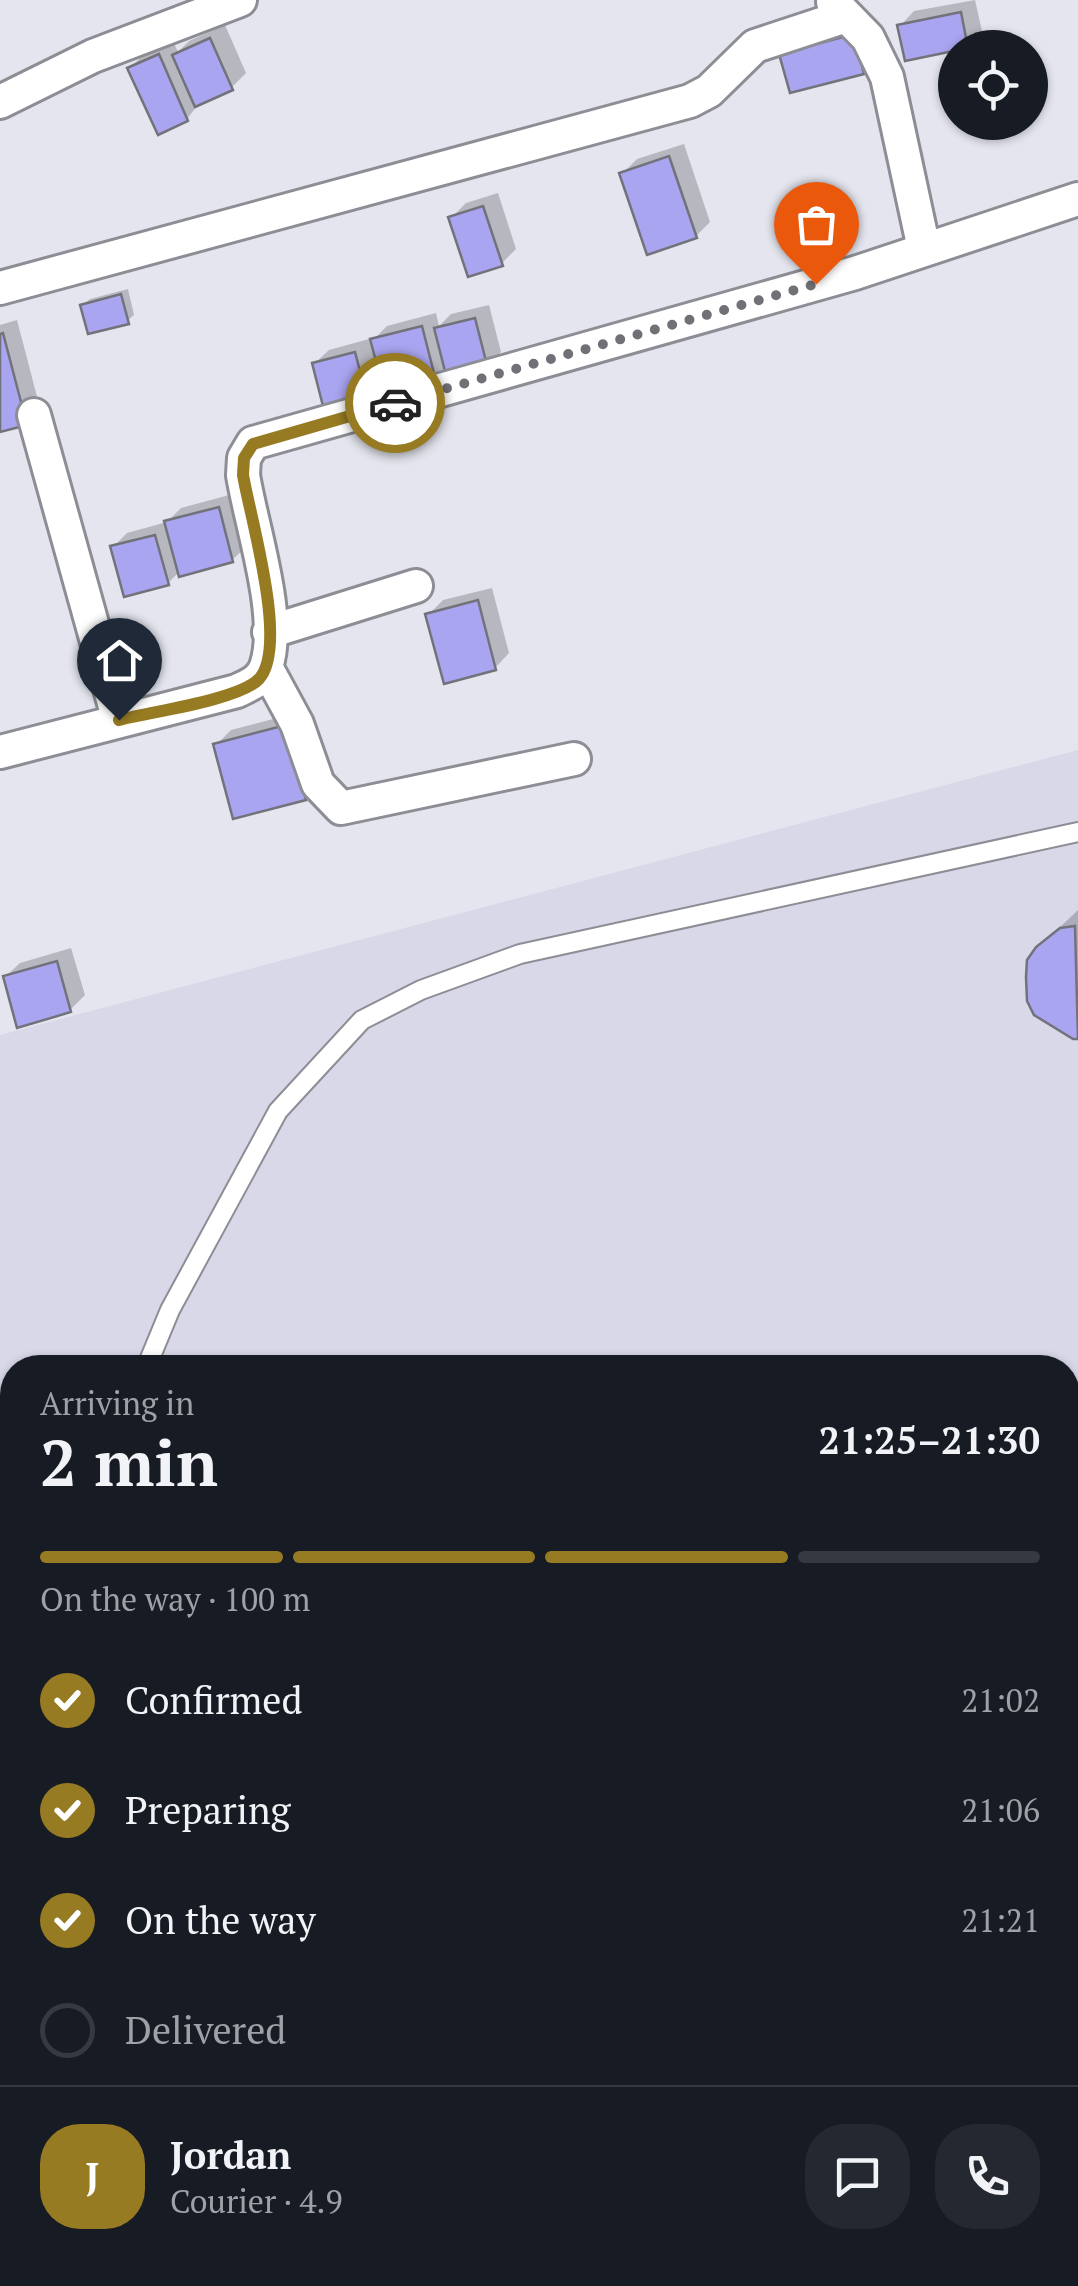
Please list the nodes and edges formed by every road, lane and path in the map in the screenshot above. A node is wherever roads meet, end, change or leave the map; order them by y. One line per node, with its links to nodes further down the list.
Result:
1 (240, 0): 3 (street)
2 (838, 8): 5 (street); 6 (street)
3 (0, 102)
4 (1078, 198): 5 (street)
5 (924, 250): 9 (street)
6 (0, 288)
7 (34, 415): 11 (street)
8 (416, 586): 9 (street)
9 (269, 632): 10 (street)
10 (266, 667): 11 (street); 13 (street)
11 (119, 720): 12 (street)
12 (0, 752)
13 (574, 759)
14 (1078, 832): 15 (lane)
15 (152, 1355)

